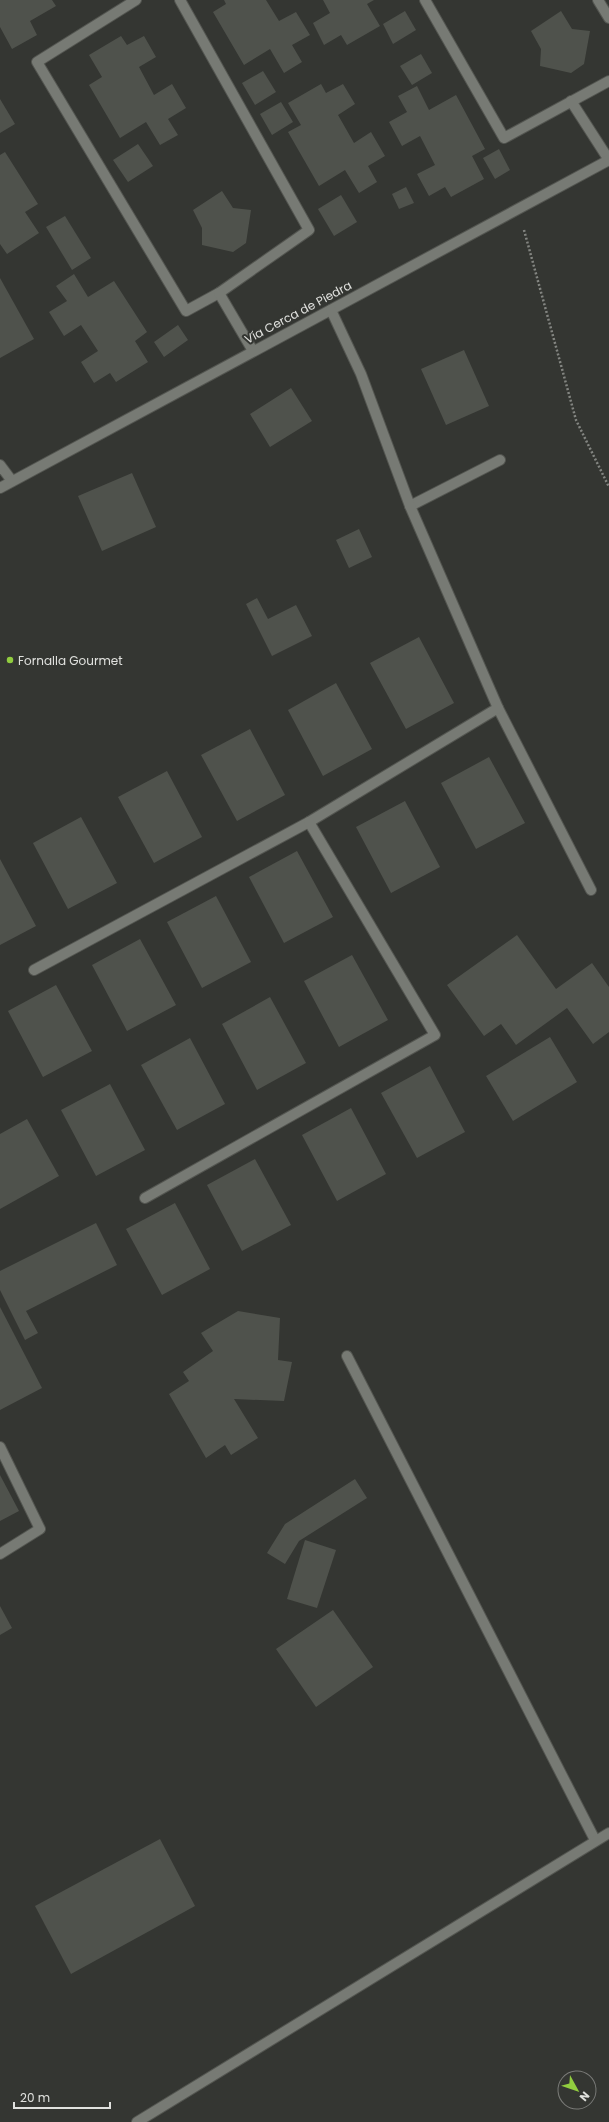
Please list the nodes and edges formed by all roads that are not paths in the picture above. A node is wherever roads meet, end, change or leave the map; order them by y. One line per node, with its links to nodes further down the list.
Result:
1 (136, 0): 9 (street)
2 (180, 0): 9 (street)
3 (425, 0): 7 (street)
4 (598, 0): 5 (street)
5 (609, 18)
6 (609, 81): 7 (street)
7 (571, 101): 8 (street)
8 (609, 160): 10 (street, Vía Cerca de Piedra)
9 (219, 293): 11 (street)
10 (330, 310): 11 (street, Vía Cerca de Piedra); 16 (street)
11 (253, 351): 14 (street, Vía Cerca de Piedra)
12 (500, 460): 16 (street)
13 (0, 465): 14 (street)
14 (12, 482): 15 (street, Vía Cerca de Piedra)
15 (0, 488)
16 (410, 506): 17 (street)
17 (498, 708): 18 (street); 19 (street)
18 (309, 822): 20 (street); 21 (street)
19 (591, 890)
20 (34, 970)
21 (145, 1198)
22 (347, 1356): 26 (street)
23 (0, 1447): 24 (street)
24 (0, 1554)
25 (609, 1833): 26 (street)
26 (595, 1840): 27 (street)
27 (136, 2122)

